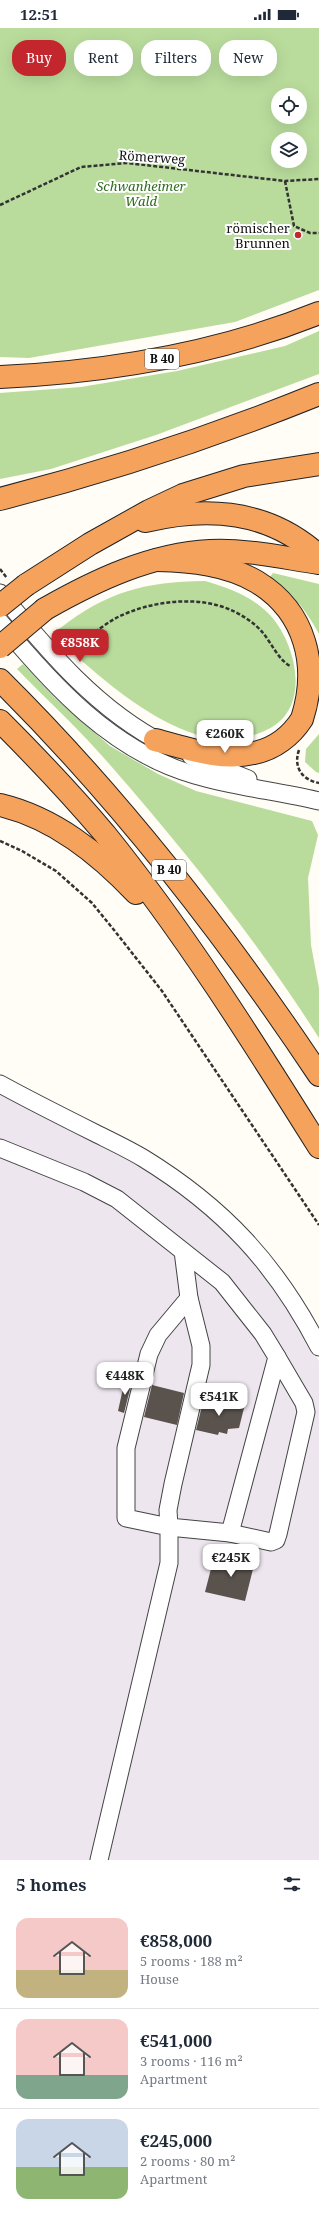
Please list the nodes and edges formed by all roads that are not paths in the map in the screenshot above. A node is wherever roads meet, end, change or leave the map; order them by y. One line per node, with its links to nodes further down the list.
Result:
1 (319, 313): 2 (highway, B 40)
2 (0, 377)
3 (319, 394): 5 (highway)
4 (319, 464): 6 (highway)
5 (0, 499)
6 (121, 527): 7 (highway); 10 (highway)
7 (319, 556)
8 (157, 560): 9 (highway); 13 (highway, bridge); 16 (highway)
9 (319, 563)
10 (13, 587): 11 (highway, bridge); 16 (street)
11 (0, 606)
12 (0, 622): 17 (street)
13 (0, 647)
14 (0, 680): 21 (highway, B 40)
15 (0, 721): 20 (highway, B 40)
16 (155, 740): 17 (street)
17 (284, 792): 18 (street)
18 (319, 801)
19 (0, 806): 20 (highway)
20 (206, 972): 23 (highway, B 40)
21 (319, 1075)
22 (0, 1084): 27 (street)
23 (319, 1147)
24 (0, 1148): 25 (street)
25 (183, 1251): 26 (street); 28 (street)
26 (189, 1298): 29 (street); 29 (street)
27 (319, 1347)
28 (277, 1357): 30 (street); 30 (street)
29 (169, 1527): 30 (street); 31 (street)
30 (230, 1533)
31 (99, 1860)

